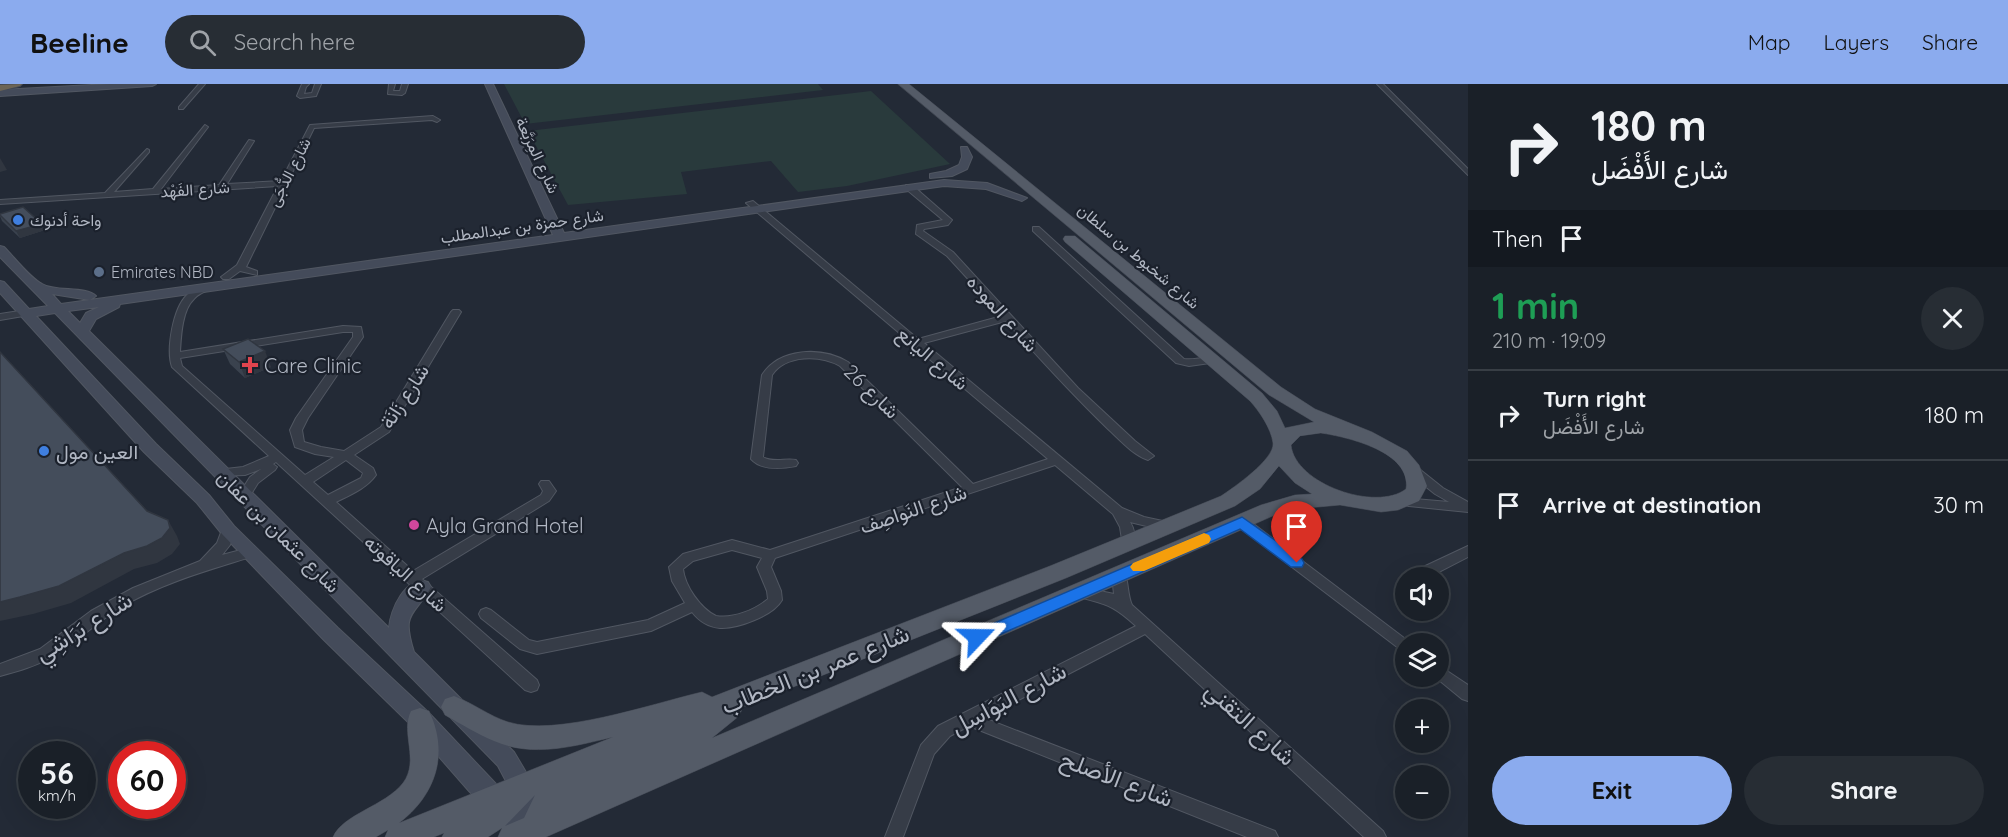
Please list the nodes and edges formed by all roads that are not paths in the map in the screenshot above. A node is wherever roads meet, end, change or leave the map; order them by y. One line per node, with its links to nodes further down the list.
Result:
1 (152, 84): 12 (street)
2 (202, 84): 13 (street)
3 (306, 84): 4 (street)
4 (318, 84)
5 (392, 84): 6 (street)
6 (405, 84)
7 (489, 84): 29 (street, شارع المِرَبَّعة)
8 (499, 84): 29 (street, شارع المِرَبَّعة)
9 (888, 84): 17 (main road, شارع شخبوط بن سلطان)
10 (903, 84): 52 (main road, شارع شخبوط بن سلطان)
11 (1380, 84): 19 (street)
12 (9, 89)
13 (181, 108)
14 (437, 120): 20 (street, شارع الدُّجَى)
15 (205, 127): 23 (street)
16 (251, 141): 21 (street)
17 (964, 149): 25 (main road, شارع شخبوط بن سلطان); 27 (street, شارع حمزة بن عبدالمطلب)
18 (147, 151): 24 (street)
19 (1468, 173)
20 (283, 183): 21 (street, شارع الفَهْد); 31 (street, شارع الدُّجَى)
21 (222, 187): 23 (street, شارع الفَهْد)
22 (909, 187): 25 (street, شارع حمزة بن عبدالمطلب); 27 (street, شارع حمزة بن عبدالمطلب); 47 (street, شارع الموده)
23 (155, 192): 24 (street, شارع الفَهْد)
24 (107, 195): 26 (street, شارع الفَهْد)
25 (1022, 198): 51 (main road, شارع شخبوط بن سلطان)
26 (0, 203)
27 (753, 206): 29 (street, شارع حمزة بن عبدالمطلب); 49 (street, شارع اليانع)
28 (1036, 230): 51 (street)
29 (562, 231): 32 (street, شارع حمزة بن عبدالمطلب); 37 (street, شارع حمزة بن عبدالمطلب)
30 (0, 250): 36 (street, شارع عثمان بن عفان)
31 (241, 267): 32 (street); 33 (street, شارع الدُّجَى)
32 (254, 273): 33 (street, شارع حمزة بن عبدالمطلب)
33 (226, 277): 39 (street, شارع حمزة بن عبدالمطلب)
34 (0, 279): 42 (street)
35 (0, 285): 43 (street, شارع عثمان بن عفان)
36 (34, 286): 39 (street); 42 (street, شارع عثمان بن عفان)
37 (208, 287): 38 (street, شارع حمزة بن عبدالمطلب); 41 (street)
38 (165, 293): 40 (street, شارع حمزة بن عبدالمطلب); 41 (street)
39 (90, 296): 42 (street, شارع حمزة بن عبدالمطلب)
40 (137, 297): 42 (street, شارع حمزة بن عبدالمطلب); 48 (street)
41 (186, 302): 50 (street)
42 (52, 303): 43 (street, شارع حمزة بن عبدالمطلب); 48 (street, شارع عثمان بن عفان)
43 (24, 310): 44 (street); 46 (street); 72 (street, شارع عثمان بن عفان)
44 (0, 312)
45 (456, 312): 54 (street, شارع زَانَة)
46 (0, 317)
47 (1007, 318): 49 (street); 55 (street, شارع الموده)
48 (82, 332): 60 (street, شارع عثمان بن عفان)
49 (914, 343): 57 (street, شارع اليانع)
50 (174, 356): 54 (street); 56 (street, شارع الياقوته)
51 (1212, 360): 53 (main road, شارع شخبوط بن سلطان)
52 (1365, 436): 53 (main road); 59 (main road)
53 (1281, 446): 65 (main road, شارع شخبوط بن سلطان); 71 (main road, شارع عمر بن الخطاب)
54 (347, 455): 61 (street, شارع زَانَة); 66 (street)
55 (1148, 456)
56 (278, 460): 60 (street); 61 (street, شارع الياقوته); 64 (street)
57 (1056, 461): 63 (street, شارع النَواصِف); 69 (street, شارع اليانع)
58 (792, 463): 63 (street, شارع 26)
59 (1414, 471): 67 (main road); 68 (street)
60 (222, 473): 64 (street, شارع عثمان بن عفان)
61 (304, 482): 66 (street, شارع الياقوته)
62 (544, 484): 80 (street)
63 (971, 489): 76 (street, شارع النَواصِف)
64 (244, 496): 87 (street, شارع عثمان بن عفان)
65 (1340, 498): 67 (main road); 70 (main road, شارع عمر بن الخطاب)
66 (326, 502): 80 (street, شارع الياقوته)
67 (1403, 502): 68 (street)
68 (1468, 508)
69 (1117, 511): 71 (street, شارع اليانع); 73 (street, شارع اليانع)
70 (1242, 522): 79 (main road, شارع عمر بن الخطاب); 86 (street)
71 (1167, 526): 73 (main road, شارع عمر بن الخطاب)
72 (228, 530): 75 (street, شارع عثمان بن عفان); 77 (street, شارع بَرَاشِي)
73 (1128, 543): 92 (main road, شارع عمر بن الخطاب)
74 (1468, 551): 78 (street)
75 (252, 552): 77 (street, شارع بَرَاشِي); 95 (street, شارع عثمان بن عفان)
76 (770, 555): 82 (street); 82 (street)
77 (198, 566): 88 (street, شارع بَرَاشِي)
78 (1436, 567)
79 (1119, 576): 81 (main road, شارع عمر بن الخطاب); 83 (street)
80 (417, 582): 87 (street); 90 (street, شارع الياقوته)
81 (1081, 592): 83 (street, شارع التقني); 96 (main road, شارع عمر بن الخطاب)
82 (694, 605): 84 (street)
83 (1126, 608): 85 (street, شارع التقني)
84 (486, 614)
85 (1146, 627): 94 (street, شارع البَوَاسِل); 97 (street, شارع التقني)
86 (1395, 638)
87 (404, 656): 93 (street, شارع عثمان بن عفان)
88 (0, 670)
89 (1449, 679): 91 (street)
90 (531, 685)
91 (1468, 694)
92 (740, 697): 93 (main road); 96 (main road, شارع عمر بن الخطاب); 96 (main road)
93 (454, 707): 96 (street, شارع عثمان بن عفان)
94 (966, 718): 101 (street, شارع البَوَاسِل); 102 (street, شارع الأصلح)
95 (420, 719): 96 (street, شارع عثمان بن عفان); 98 (main road)
96 (515, 816): 99 (main road, شارع عمر بن الخطاب); 100 (main road)
97 (1374, 836)
98 (348, 837)
99 (400, 837)
100 (457, 837)
101 (894, 837)
102 (1269, 837)

